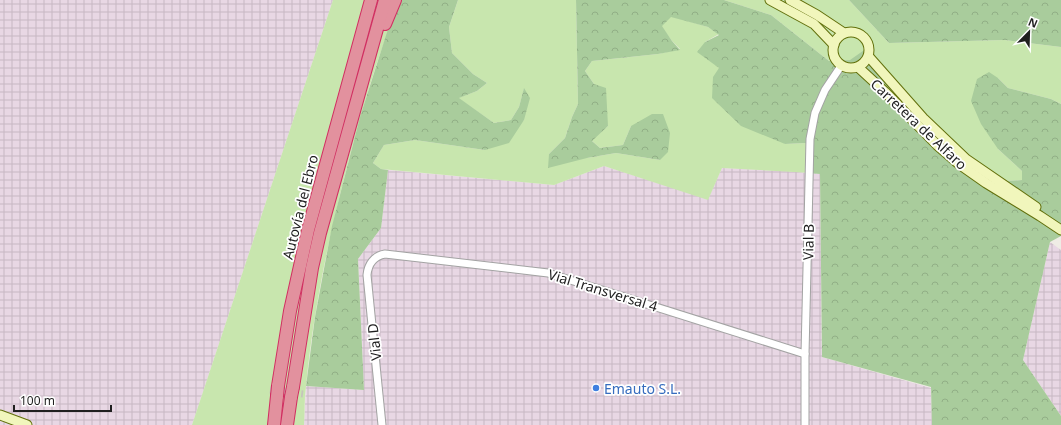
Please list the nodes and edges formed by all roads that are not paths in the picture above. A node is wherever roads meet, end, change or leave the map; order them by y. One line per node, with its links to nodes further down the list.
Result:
1 (364, 0): 13 (highway)
2 (371, 0): 13 (highway, Autovía del Ebro)
3 (385, 0): 12 (highway, Autovía del Ebro)
4 (395, 0): 12 (highway)
5 (770, 0): 8 (main road)
6 (790, 0): 7 (main road)
7 (844, 33): 8 (main road); 9 (main road)
8 (834, 45): 10 (main road)
9 (869, 57): 11 (main road); 14 (main road, Carretera de Alfaro)
10 (841, 66): 11 (main road); 17 (street, Vial B)
11 (858, 68): 15 (main road, Carretera de Alfaro)
12 (363, 79): 18 (highway, Autovía del Ebro)
13 (348, 81): 21 (highway, Autovía del Ebro)
14 (1061, 226)
15 (1061, 230)
16 (373, 261): 17 (street, Vial Transversal 4); 24 (street, Vial D)
17 (805, 354): 25 (street, Vial B)
18 (292, 392): 22 (highway, Autovía del Ebro); 23 (highway)
19 (1, 416): 20 (main road)
20 (27, 425)
21 (274, 425)
22 (288, 425)
23 (293, 425)
24 (382, 425)
25 (805, 425)

